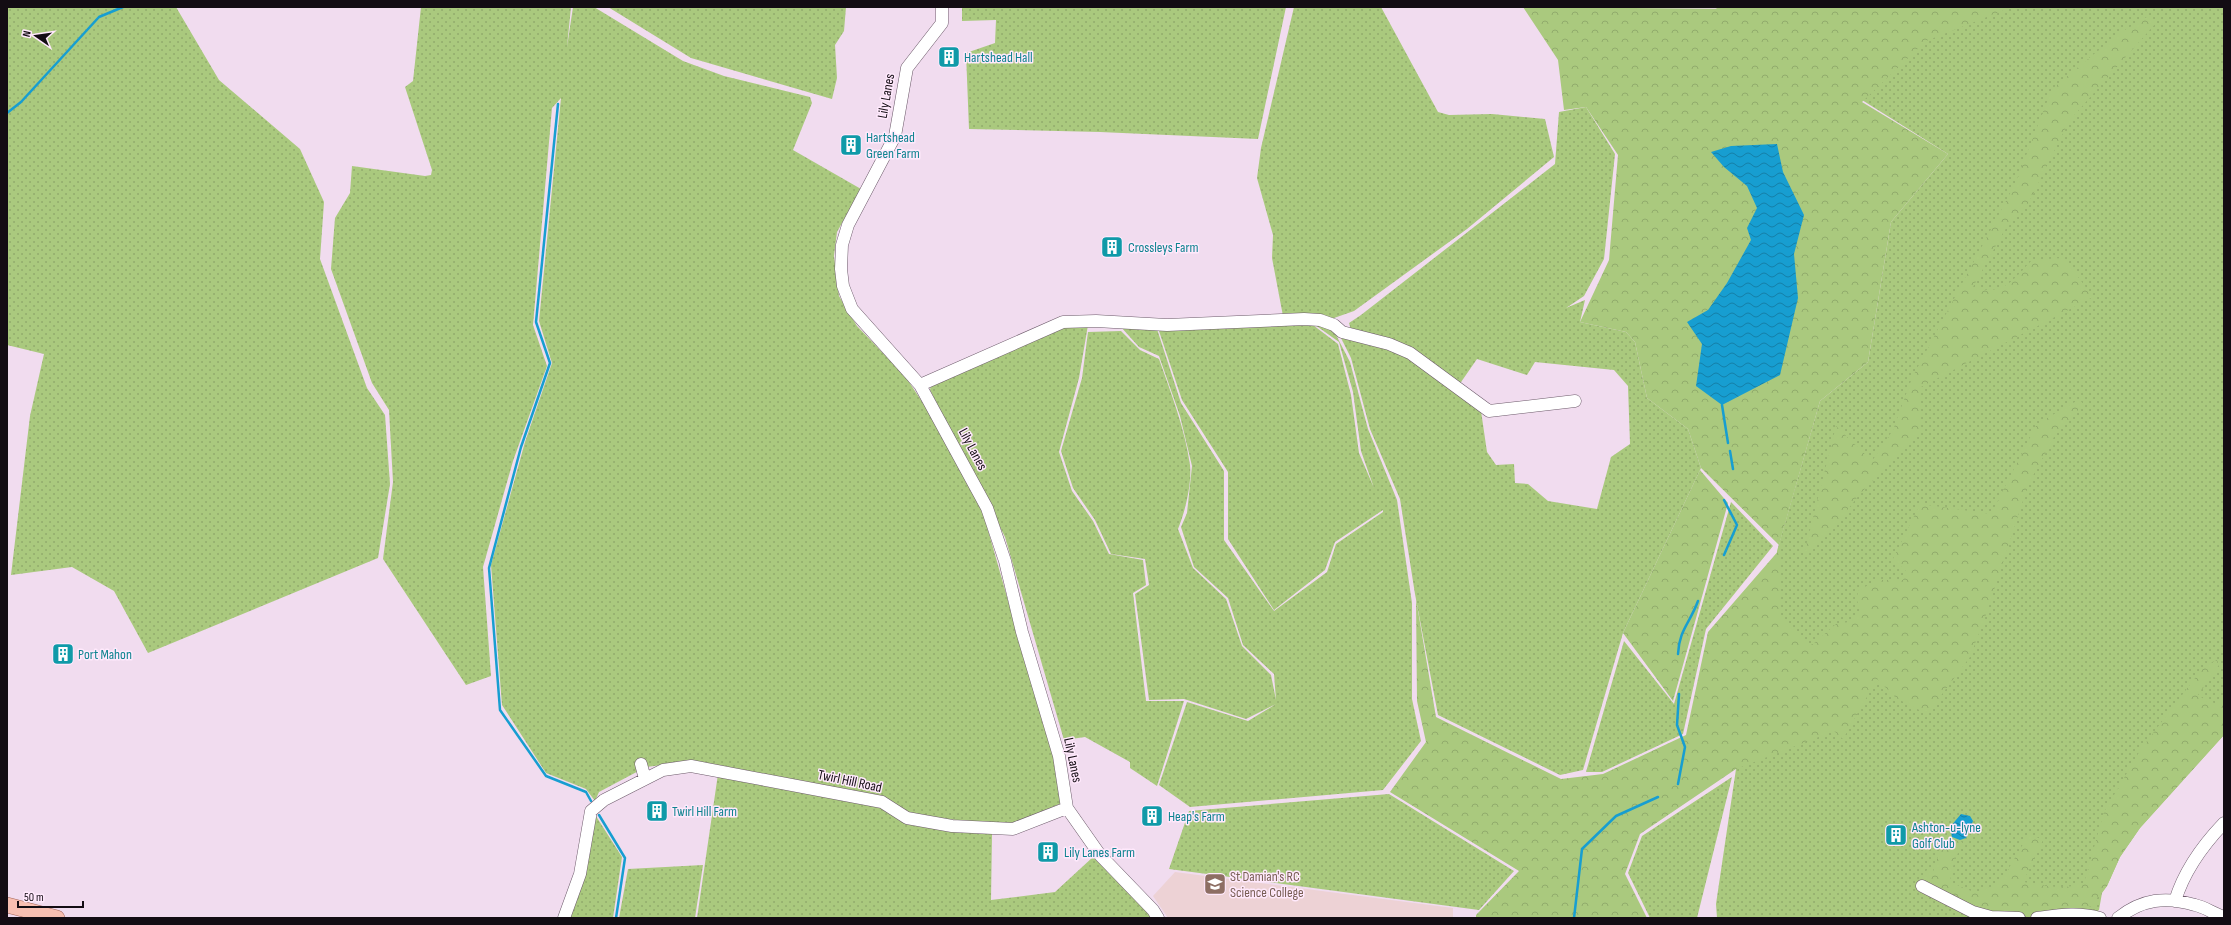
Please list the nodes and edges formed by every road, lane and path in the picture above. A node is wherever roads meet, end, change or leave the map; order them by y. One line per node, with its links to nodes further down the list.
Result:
1 (942, 7): 2 (street, Lily Lanes)
2 (920, 385): 3 (street); 6 (street, Lily Lanes)
3 (1575, 402)
4 (641, 764): 5 (street)
5 (645, 779): 6 (street, Twirl Hill Road); 13 (street, Twirl Hill Road)
6 (1067, 808): 14 (street, Lily Lanes)
7 (2224, 823): 9 (street)
8 (1922, 886): 15 (street)
9 (2175, 901): 11 (street); 18 (street)
10 (7, 905): 12 (main road)
11 (2219, 917)
12 (57, 918)
13 (564, 918)
14 (1158, 918)
15 (2019, 918)
16 (2037, 918): 17 (street)
17 (2100, 918)
18 (2118, 918)

